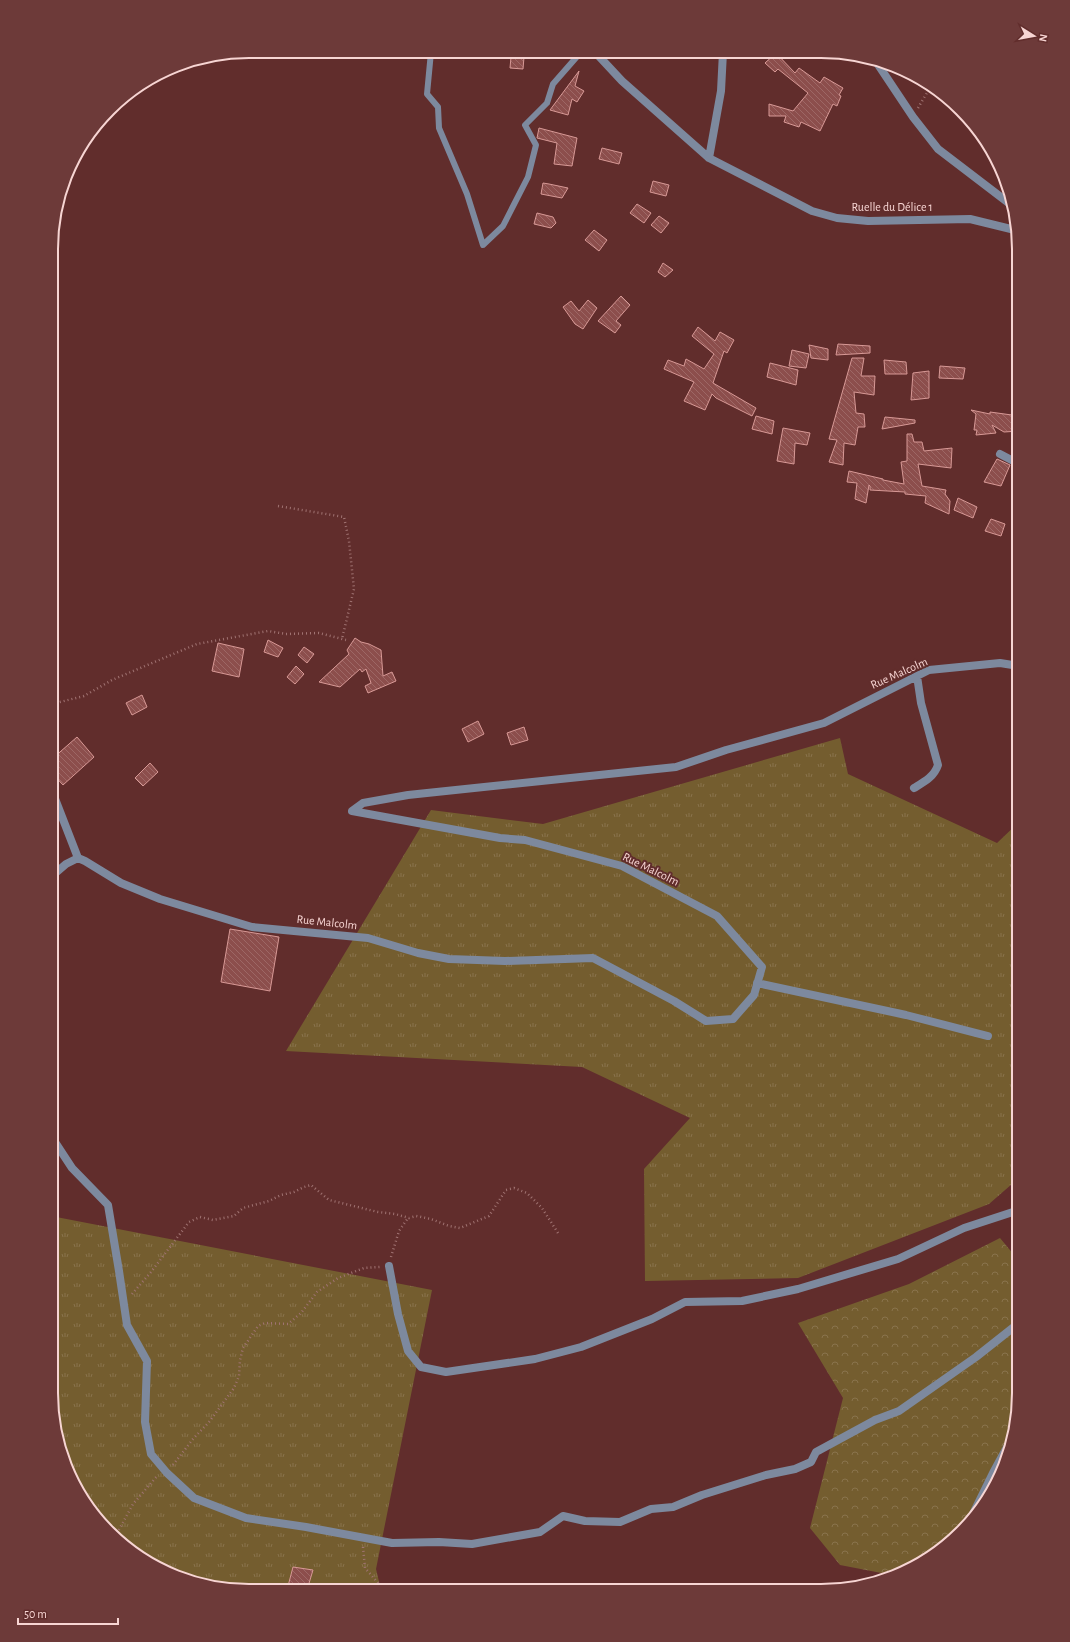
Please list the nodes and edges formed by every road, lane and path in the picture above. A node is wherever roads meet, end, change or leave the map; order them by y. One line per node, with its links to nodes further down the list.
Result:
1 (431, 58): 2 (lane)
2 (576, 58)
3 (601, 58): 8 (street, Ruelle du Délice 1)
4 (723, 58): 8 (street)
5 (880, 67): 7 (street)
6 (928, 91): 7 (path)
7 (913, 117): 9 (street)
8 (709, 158): 10 (street, Ruelle du Délice 1)
9 (1005, 200)
10 (1011, 229)
11 (1000, 454): 12 (street)
12 (1012, 460)
13 (278, 506): 14 (path)
14 (342, 639): 15 (path); 18 (path)
15 (346, 640)
16 (1012, 665): 17 (street, Rue Malcolm)
17 (917, 676): 19 (street); 23 (street, Rue Malcolm)
18 (58, 702)
19 (914, 788)
20 (58, 806): 21 (street)
21 (78, 858): 22 (street); 23 (street, Rue Malcolm)
22 (58, 871)
23 (757, 983): 24 (street)
24 (988, 1036)
25 (58, 1147): 30 (street)
26 (1012, 1212): 29 (street)
27 (409, 1218): 28 (path); 29 (path); 30 (path)
28 (558, 1233)
29 (389, 1266): 33 (path)
30 (124, 1303): 33 (street)
31 (1012, 1329): 36 (street)
32 (998, 1464): 34 (street)
33 (165, 1471): 35 (path); 36 (street)
34 (982, 1496)
35 (118, 1532)
36 (361, 1537): 37 (path)
37 (379, 1584)

